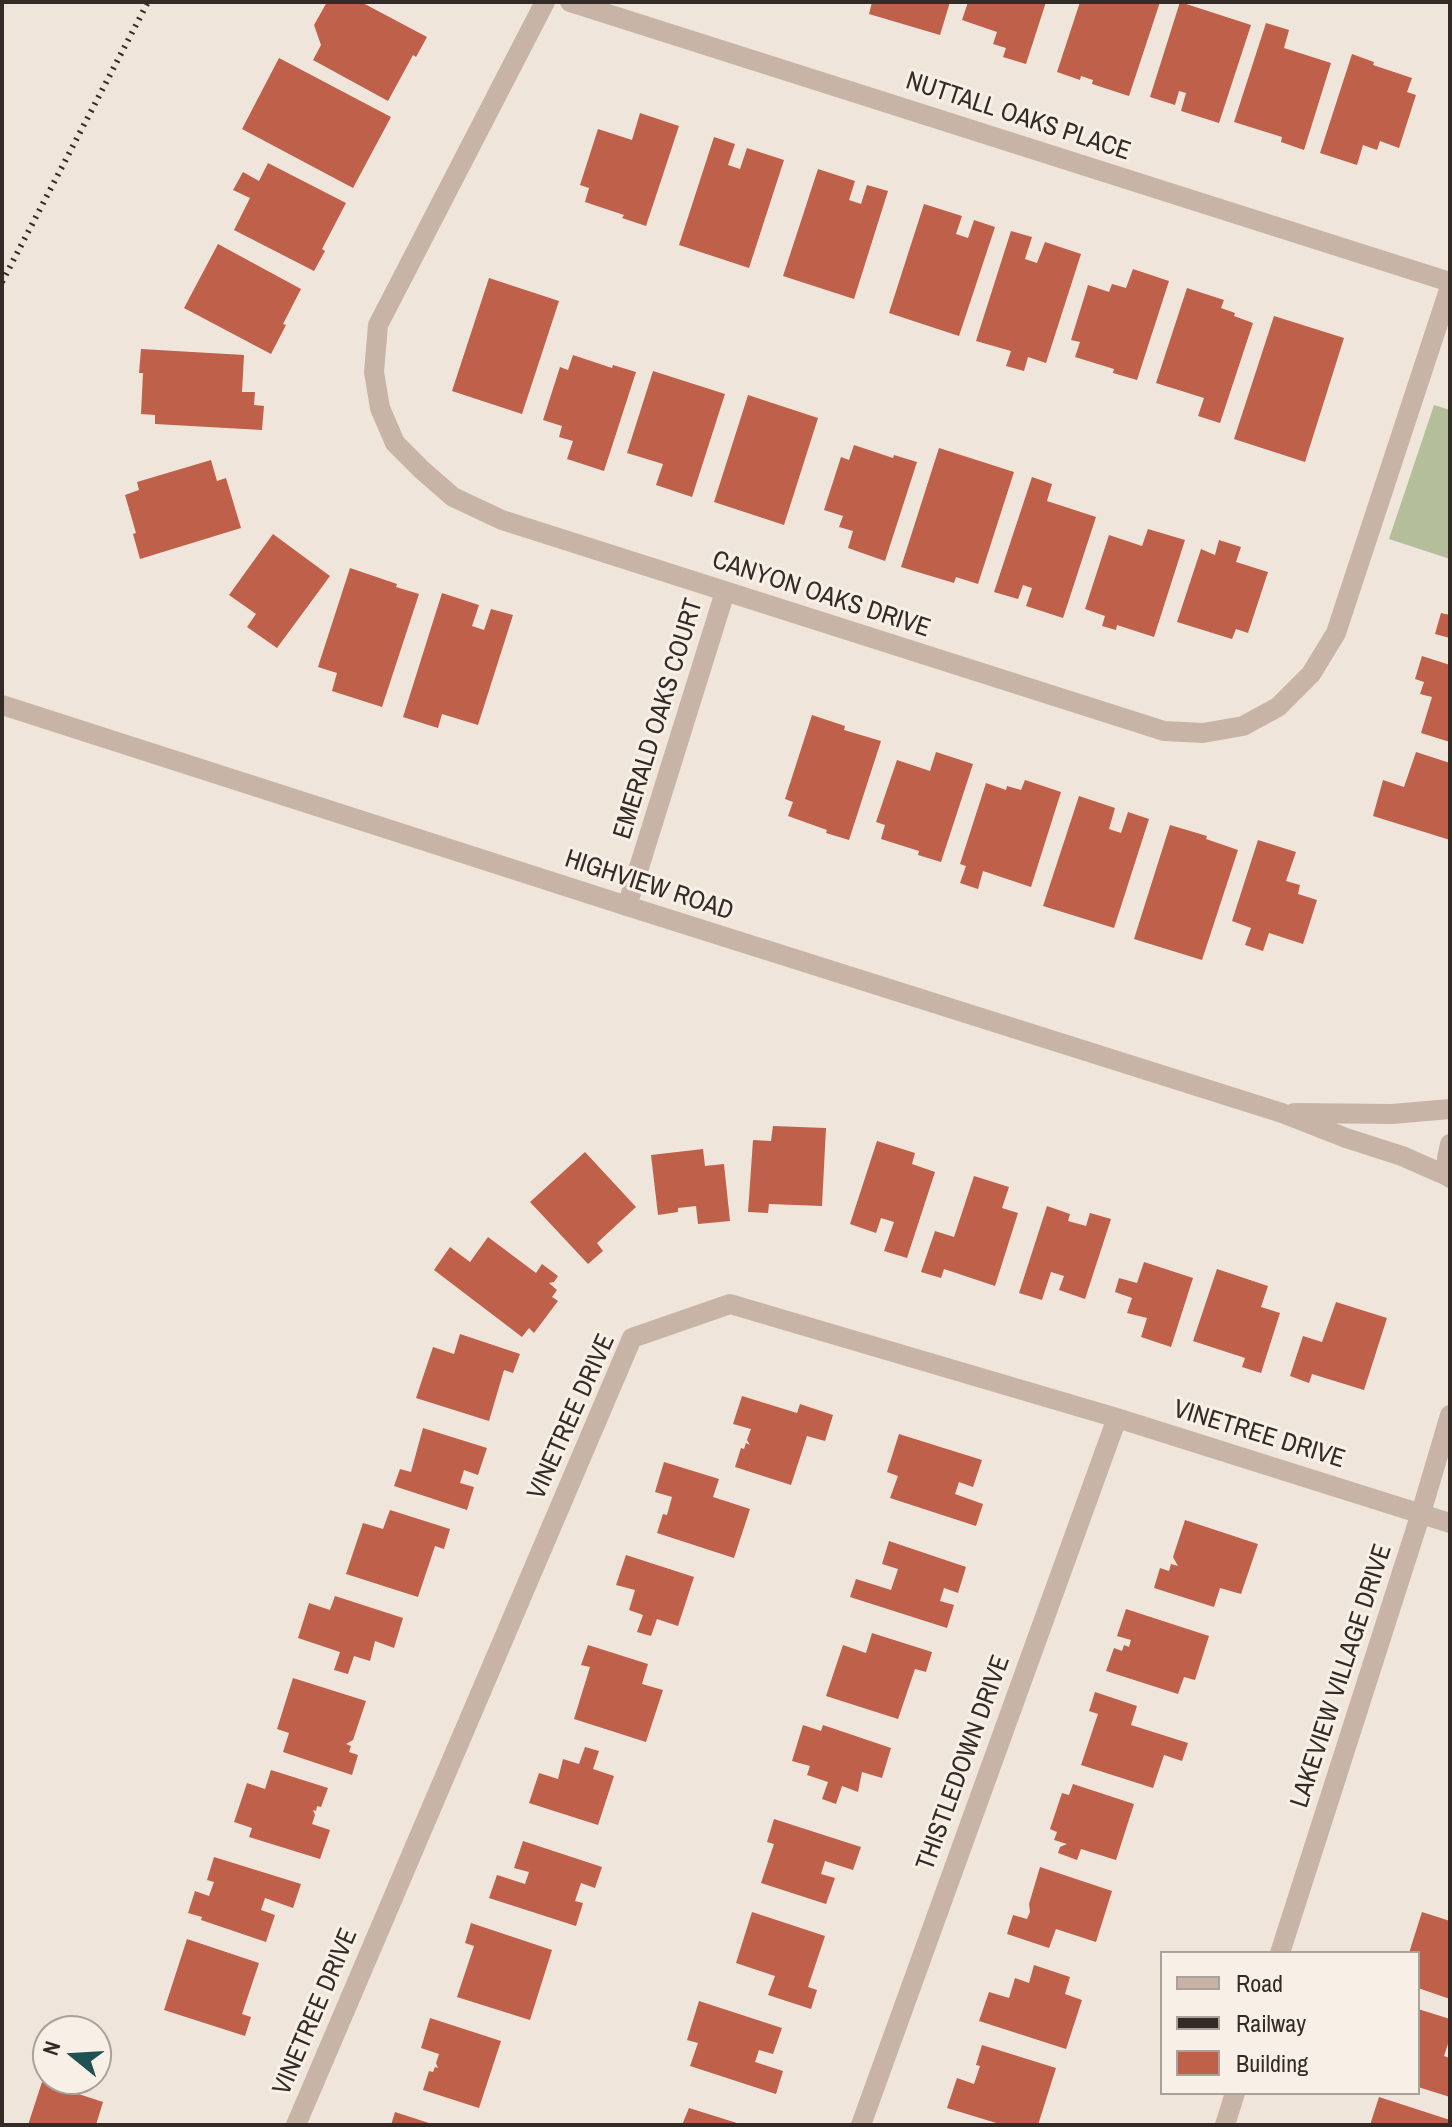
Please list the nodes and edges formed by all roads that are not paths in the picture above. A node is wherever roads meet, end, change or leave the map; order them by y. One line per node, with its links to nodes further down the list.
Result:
1 (545, 2): 4 (street, CANYON OAKS DRIVE)
2 (570, 2): 3 (street, NUTTALL OAKS PLACE)
3 (1450, 285): 4 (street, CANYON OAKS DRIVE)
4 (725, 592): 6 (street, EMERALD OAKS COURT)
5 (2, 705): 6 (street, HIGHVIEW ROAD)
6 (627, 906): 8 (street, HIGHVIEW ROAD)
7 (1450, 1109): 8 (street, HIGHVIEW ROAD)
8 (1282, 1113): 10 (street, HIGHVIEW ROAD)
9 (1450, 1144): 10 (street)
10 (1450, 1177)
11 (1450, 1415): 13 (street, LAKEVIEW VILLAGE DRIVE)
12 (1117, 1418): 13 (street, VINETREE DRIVE); 17 (street, VINETREE DRIVE); 18 (street, THISTLEDOWN DRIVE)
13 (1421, 1513): 14 (street, VINETREE DRIVE); 15 (street, LAKEVIEW VILLAGE DRIVE)
14 (1450, 1523)
15 (1281, 1951)
16 (1234, 2095): 19 (street)
17 (296, 2125)
18 (861, 2125)
19 (1225, 2125)

